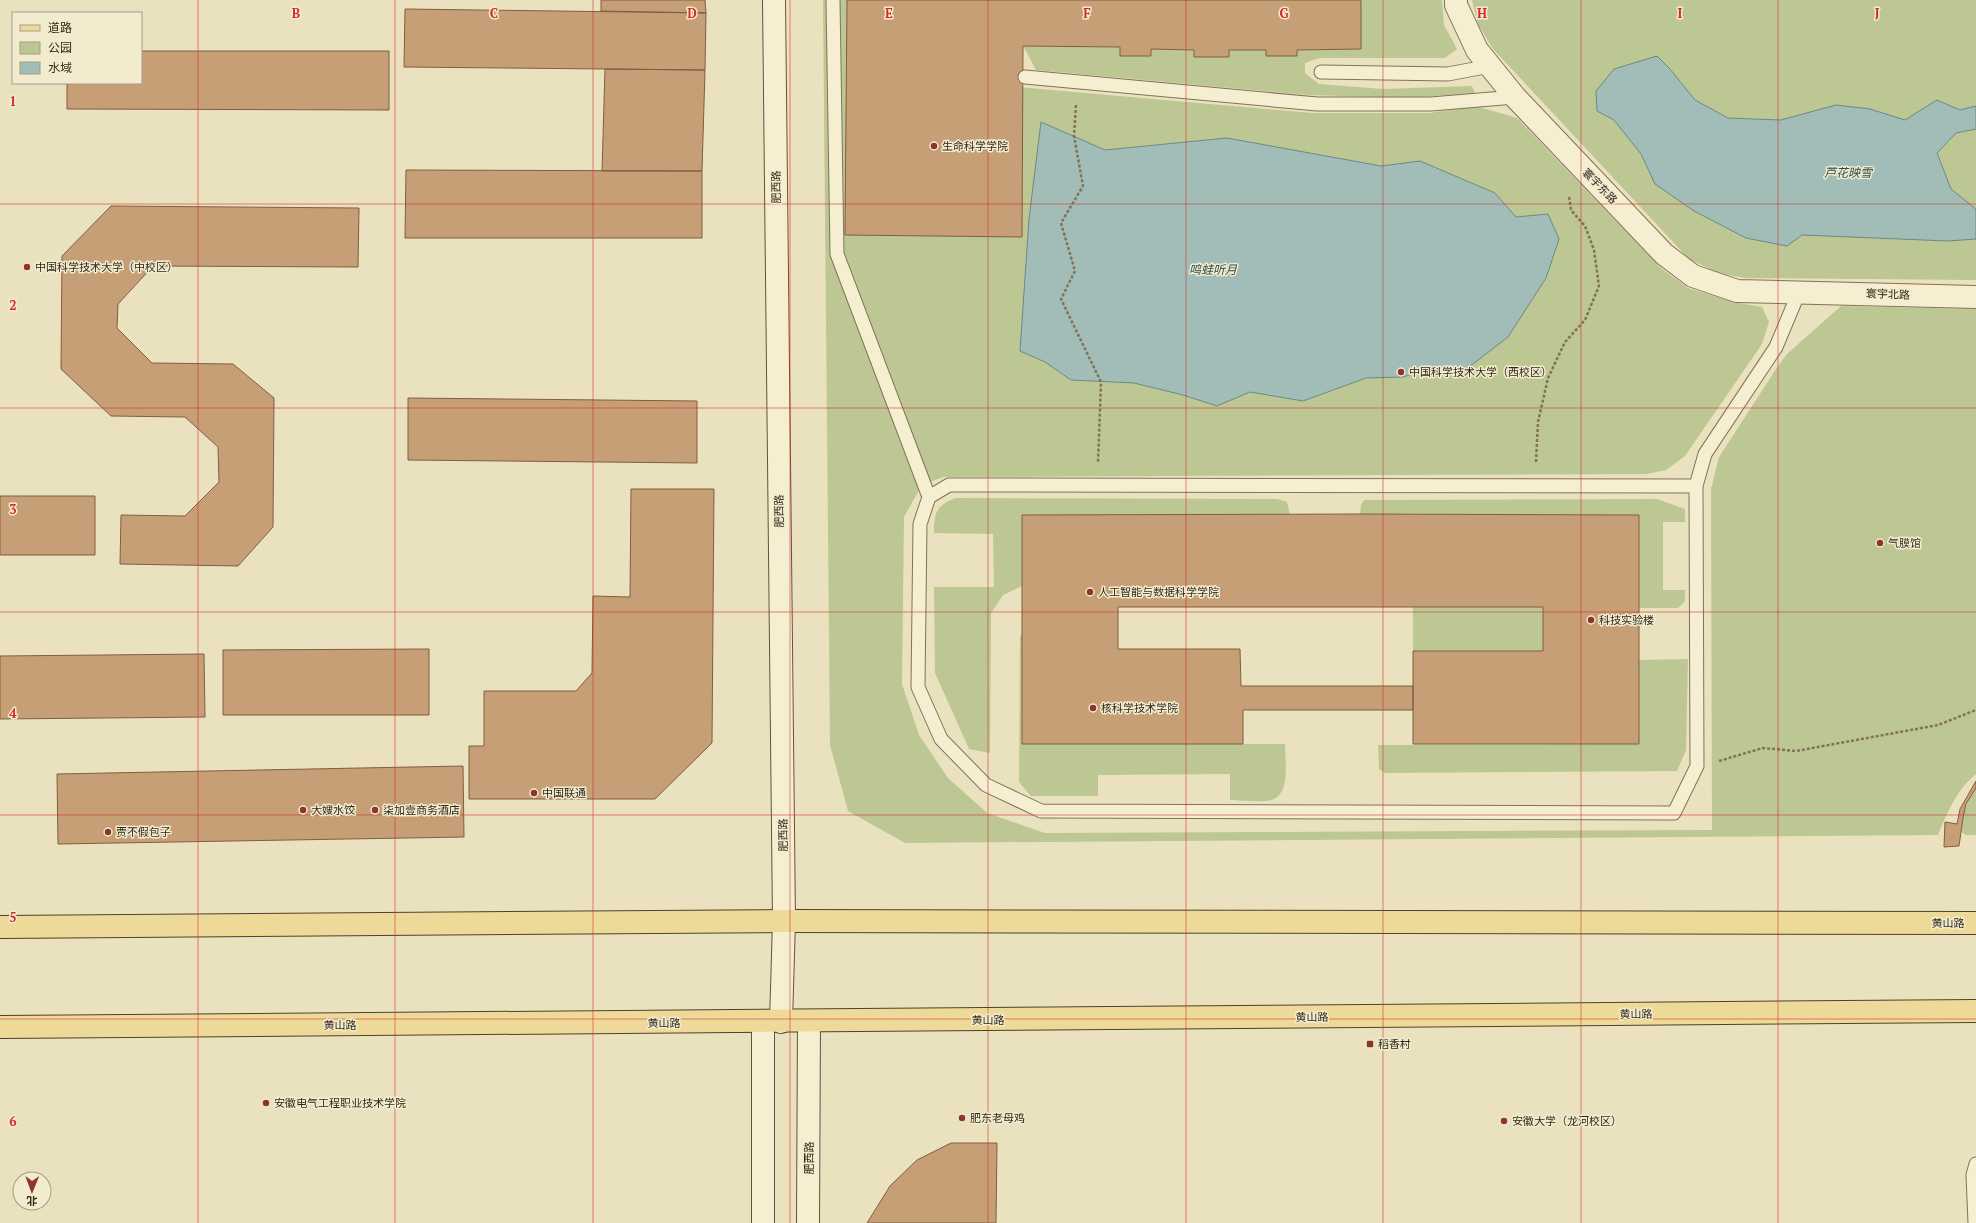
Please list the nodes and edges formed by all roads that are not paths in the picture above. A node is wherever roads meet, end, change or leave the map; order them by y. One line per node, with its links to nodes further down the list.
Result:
1 (774, 0): 12 (main road, 肥西路)
2 (833, 0): 11 (lane)
3 (1456, 0): 4 (main road, 寰宇东路)
4 (1490, 66): 5 (lane); 7 (main road, 寰宇东路)
5 (1320, 72)
6 (1026, 76): 7 (lane)
7 (1515, 97): 8 (main road, 寰宇东路)
8 (1799, 292): 9 (main road, 寰宇北路); 10 (lane)
9 (1976, 297)
10 (1696, 486): 11 (lane); 11 (lane)
11 (929, 497)
12 (784, 921): 13 (main road, 黄山路); 14 (main road, 黄山路); 17 (main road, 肥西路)
13 (1976, 923)
14 (0, 927)
15 (1976, 1011): 16 (main road, 黄山路)
16 (809, 1021): 17 (main road, 黄山路); 21 (main road, 肥西路)
17 (772, 1022): 18 (main road, 黄山路); 20 (main road, 肥西路)
18 (0, 1027)
19 (1976, 1164): 22 (lane)
20 (763, 1223)
21 (808, 1223)
22 (1975, 1223)

